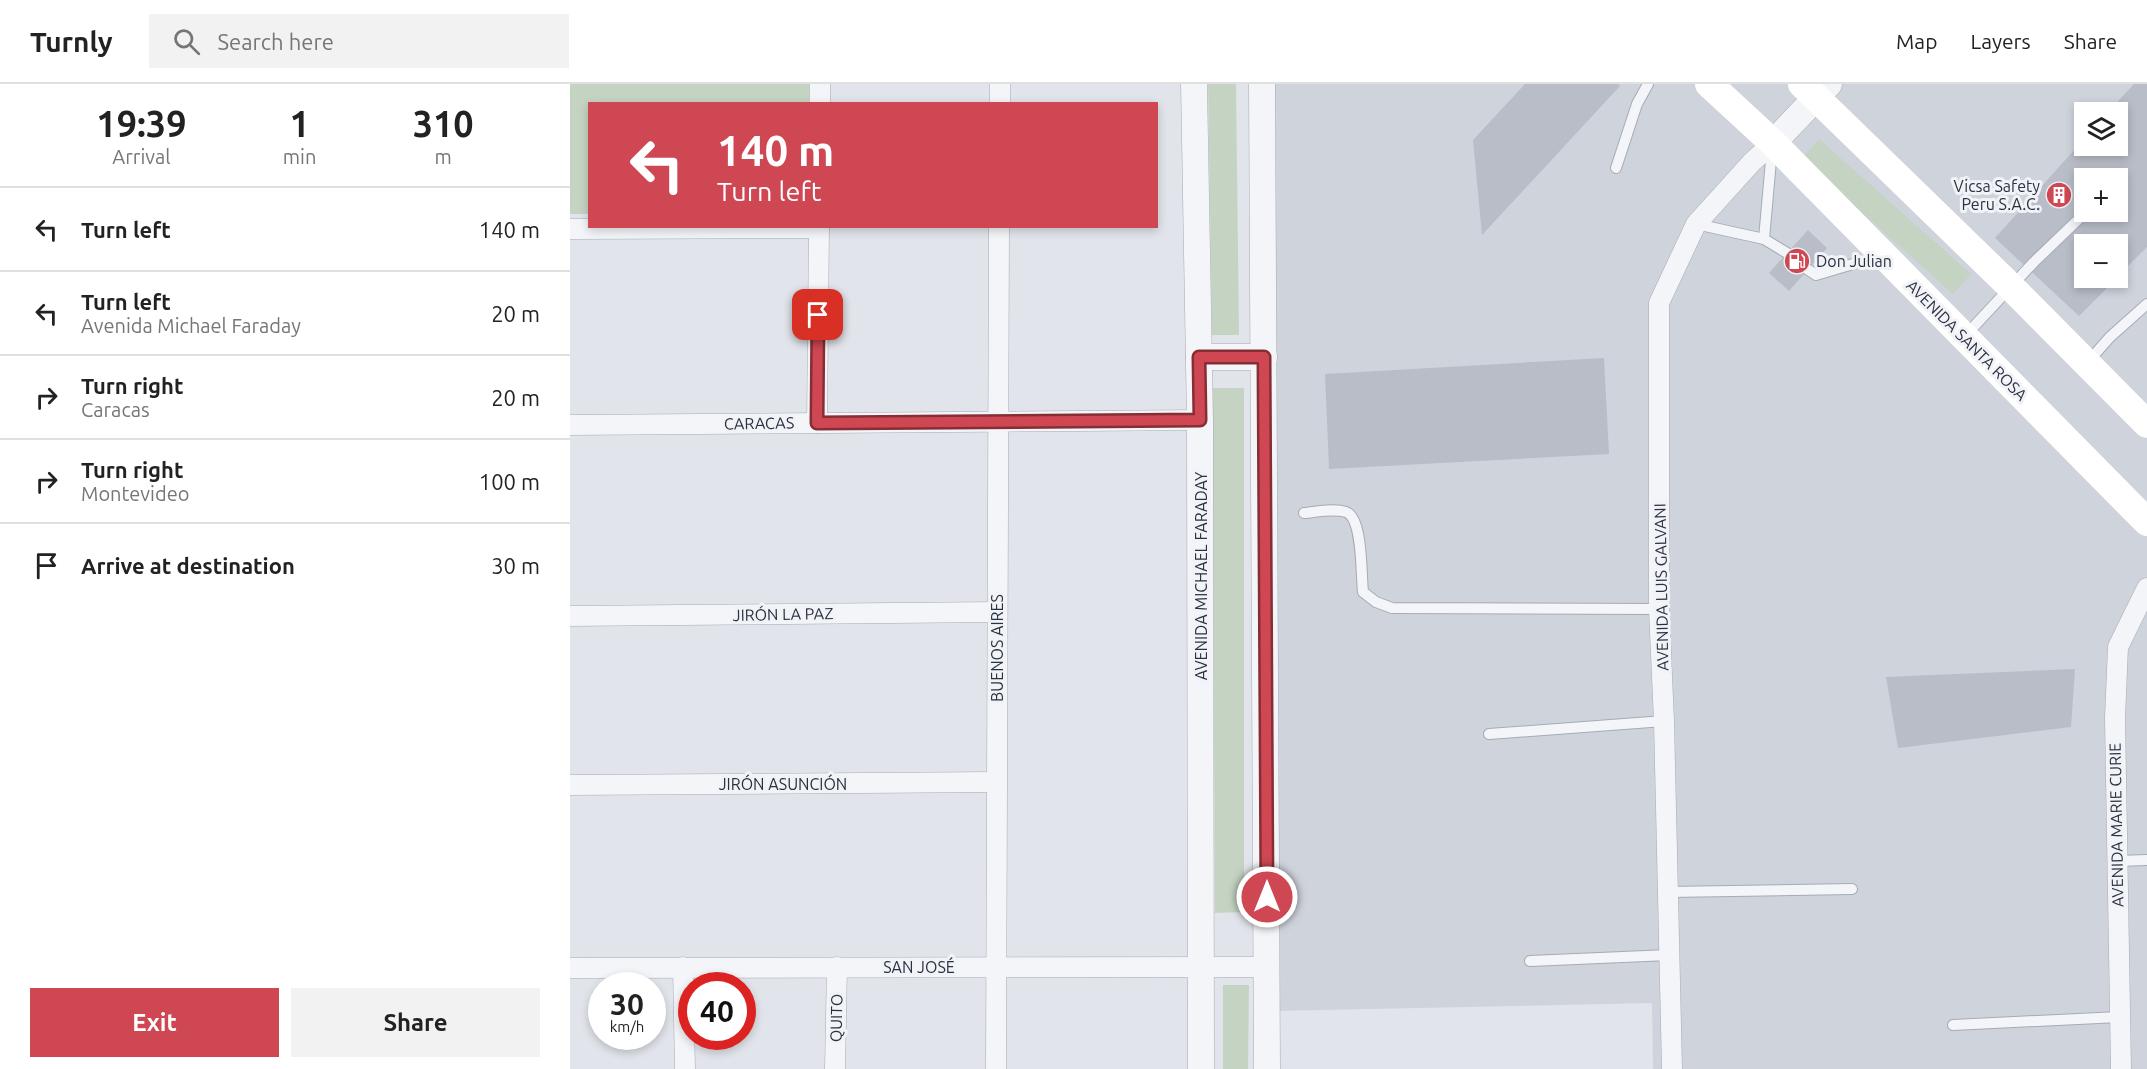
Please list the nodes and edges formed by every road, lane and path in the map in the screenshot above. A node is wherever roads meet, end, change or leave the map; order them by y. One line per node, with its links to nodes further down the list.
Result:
1 (820, 84): 8 (street)
2 (1000, 84): 9 (street)
3 (1194, 84): 25 (street, AVENIDA MICHAEL FARADAY)
4 (1262, 84): 26 (street)
5 (1648, 84): 11 (lane)
6 (1709, 84): 10 (main road, AVENIDA SANTA ROSA)
7 (1816, 89): 10 (street); 22 (main road)
8 (820, 102)
9 (1000, 102)
10 (1773, 143): 13 (street, AVENIDA LUIS GALVANI); 18 (lane); 20 (main road, AVENIDA SANTA ROSA)
11 (1616, 168)
12 (2076, 222): 22 (lane)
13 (1696, 224): 18 (lane); 36 (street, AVENIDA LUIS GALVANI)
14 (694, 228): 17 (street)
15 (819, 228): 30 (street)
16 (999, 228): 29 (street, BUENOS AIRES)
17 (570, 229)
18 (1764, 239): 19 (lane)
19 (1787, 253)
20 (1882, 255): 21 (lane); 24 (main road, AVENIDA SANTA ROSA)
21 (1807, 269)
22 (2012, 286): 24 (lane); 27 (main road)
23 (2147, 304): 27 (lane)
24 (1964, 336): 34 (main road, AVENIDA SANTA ROSA)
25 (1199, 357): 26 (street); 28 (street, AVENIDA MICHAEL FARADAY)
26 (1264, 357): 52 (street)
27 (2087, 363): 31 (main road)
28 (1200, 420): 29 (street, CARACAS); 54 (street, AVENIDA MICHAEL FARADAY)
29 (998, 422): 30 (street, CARACAS); 37 (street, BUENOS AIRES)
30 (817, 423): 32 (street, CARACAS)
31 (2147, 424)
32 (570, 425)
33 (1304, 513): 36 (lane)
34 (2147, 522)
35 (2147, 588): 44 (street, AVENIDA MARIE CURIE)
36 (1659, 609): 39 (street, AVENIDA LUIS GALVANI)
37 (997, 612): 38 (street, JIRÓN LA PAZ); 41 (street, BUENOS AIRES)
38 (570, 616)
39 (1664, 722): 40 (lane); 46 (street, AVENIDA LUIS GALVANI)
40 (1489, 734)
41 (996, 782): 42 (street, JIRÓN ASUNCIÓN); 51 (street, BUENOS AIRES)
42 (570, 785)
43 (2147, 860): 44 (lane)
44 (2117, 861): 55 (street, AVENIDA MARIE CURIE)
45 (1852, 889): 46 (lane)
46 (1668, 892): 47 (street, AVENIDA LUIS GALVANI)
47 (1669, 955): 48 (lane); 62 (street, AVENIDA LUIS GALVANI)
48 (1530, 961)
49 (683, 967): 50 (street, SAN JOSÉ); 53 (street, SAN JOSÉ); 57 (street)
50 (837, 967): 51 (street, SAN JOSÉ); 58 (street, QUITO)
51 (996, 967): 54 (street, SAN JOSÉ); 59 (street, BUENOS AIRES)
52 (1267, 967): 54 (street, SAN JOSÉ); 61 (street)
53 (570, 968)
54 (1202, 968): 60 (street, AVENIDA MICHAEL FARADAY)
55 (2120, 1017): 56 (lane); 63 (street, AVENIDA MARIE CURIE)
56 (1953, 1025)
57 (685, 1069)
58 (835, 1069)
59 (996, 1069)
60 (1201, 1069)
61 (1266, 1069)
62 (1672, 1069)
63 (2121, 1069)

